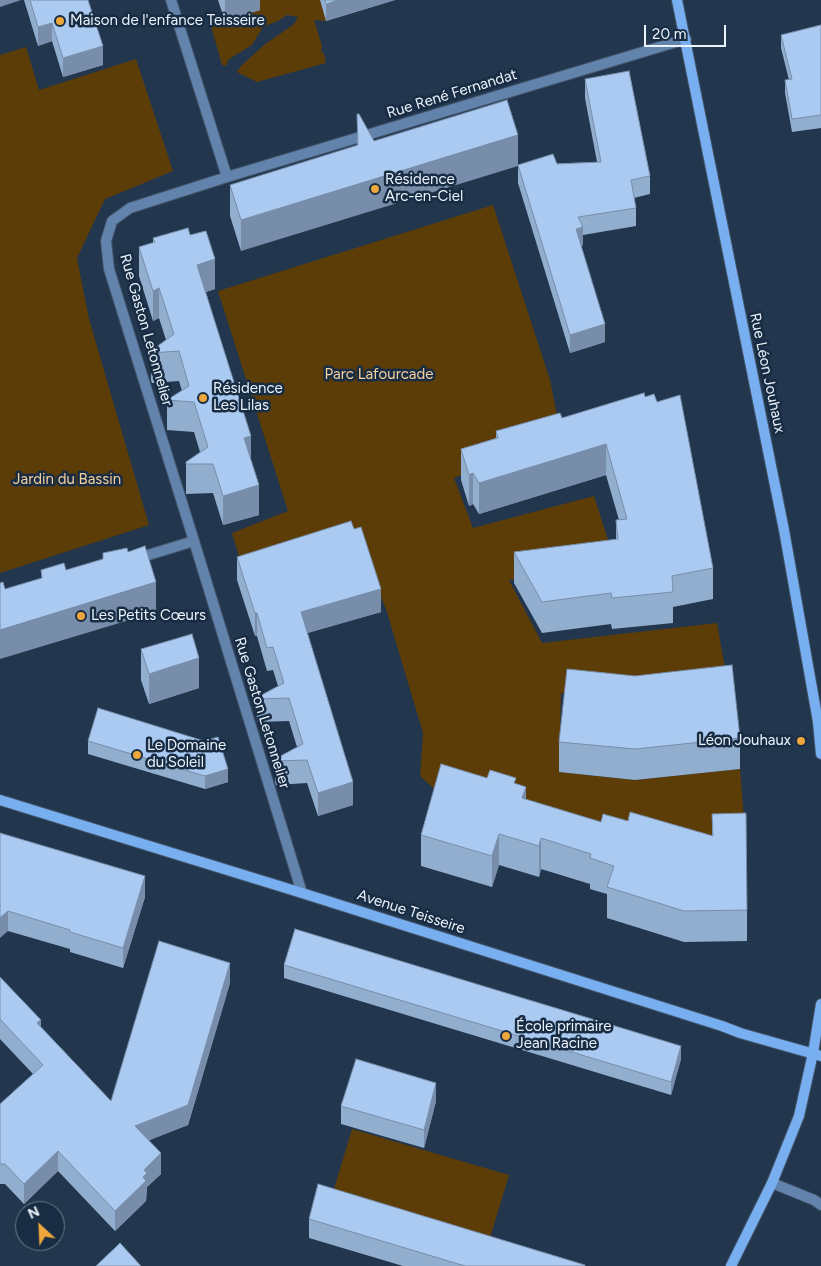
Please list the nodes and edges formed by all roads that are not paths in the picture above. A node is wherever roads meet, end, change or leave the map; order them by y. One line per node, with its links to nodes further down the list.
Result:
1 (171, 0): 4 (street)
2 (678, 0): 3 (street, Rue Léon Jouhaux)
3 (686, 39): 4 (street, Rue René Fernandat); 7 (street, Rue Léon Jouhaux)
4 (227, 177): 5 (street, Rue Gaston Letonnelier)
5 (194, 541): 6 (street); 9 (street, Rue Gaston Letonnelier)
6 (130, 561)
7 (821, 754)
8 (0, 800): 9 (street, Avenue Teisseire)
9 (302, 893): 11 (street, Avenue Teisseire)
10 (821, 1004): 11 (street)
11 (817, 1054): 12 (street)
12 (772, 1183): 13 (street); 14 (street)
13 (821, 1205)
14 (731, 1266)

